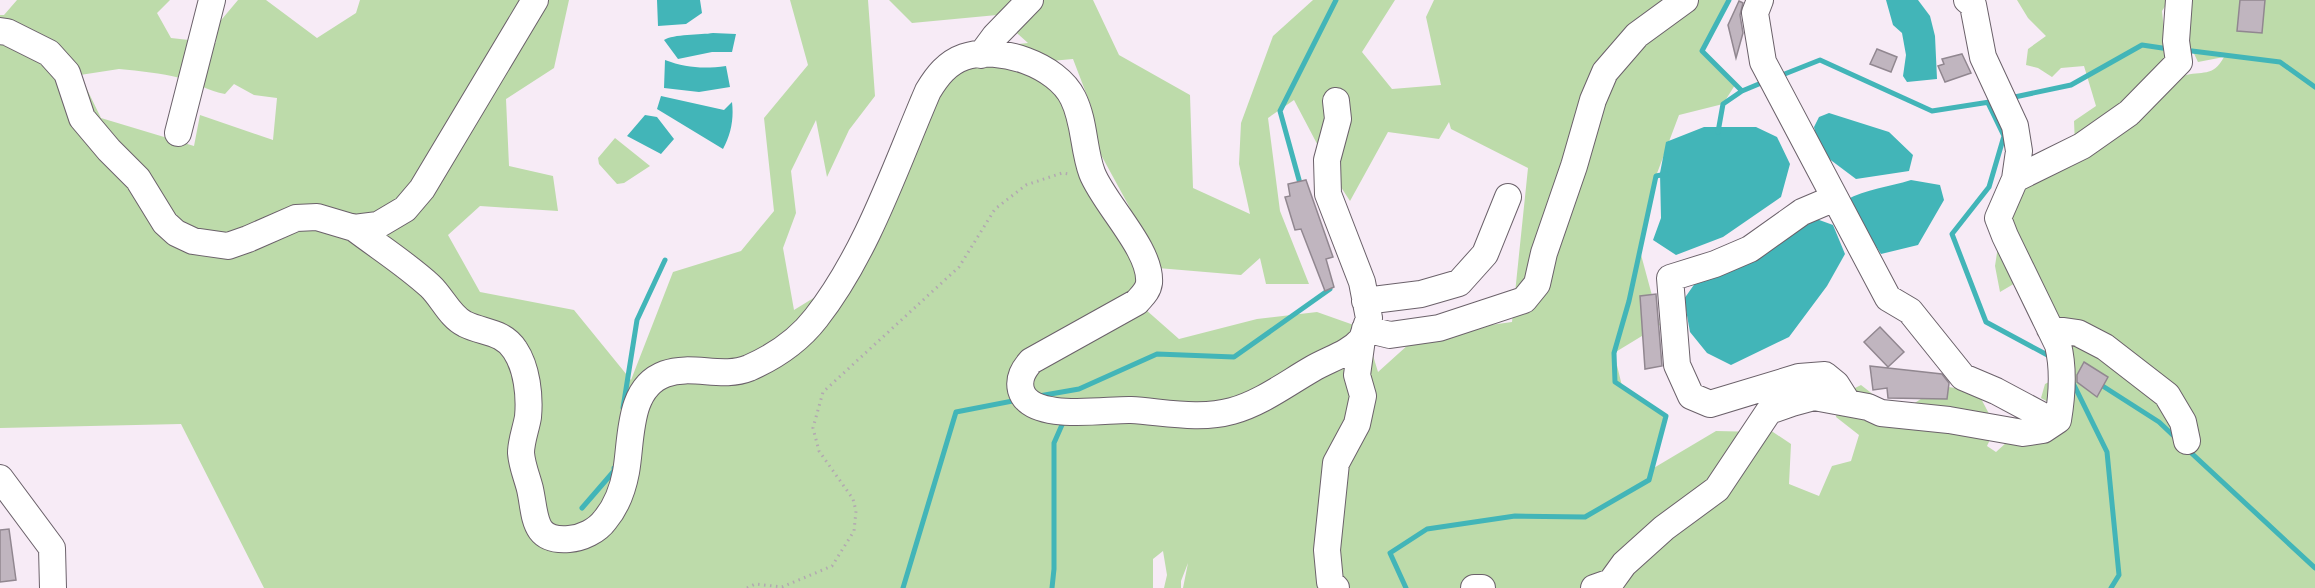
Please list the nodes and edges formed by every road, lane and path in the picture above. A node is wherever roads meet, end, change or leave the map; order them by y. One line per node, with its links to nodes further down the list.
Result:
1 (213, 0): 11 (street)
2 (535, 0): 16 (street)
3 (1030, 0): 9 (street)
4 (1685, 0): 19 (street)
5 (1760, 0): 15 (street)
6 (1967, 0): 13 (street)
7 (2179, 0): 13 (street)
8 (0, 31): 16 (street)
9 (981, 55): 12 (street); 16 (street)
10 (1336, 101): 17 (street)
11 (178, 133)
12 (1095, 178): 19 (street); 25 (path)
13 (2014, 179): 18 (street)
14 (1508, 197): 17 (street)
15 (1835, 198): 20 (street); 21 (street)
16 (354, 228)
17 (1365, 301): 19 (street)
18 (2050, 329): 21 (street); 22 (street)
19 (1364, 334): 26 (street)
20 (1848, 404): 21 (street); 29 (street)
21 (2054, 422)
22 (2187, 441)
23 (0, 478): 24 (street)
24 (53, 588)
25 (747, 588)
26 (1335, 588)
27 (1473, 588): 28 (street)
28 (1482, 588)
29 (1594, 588)

